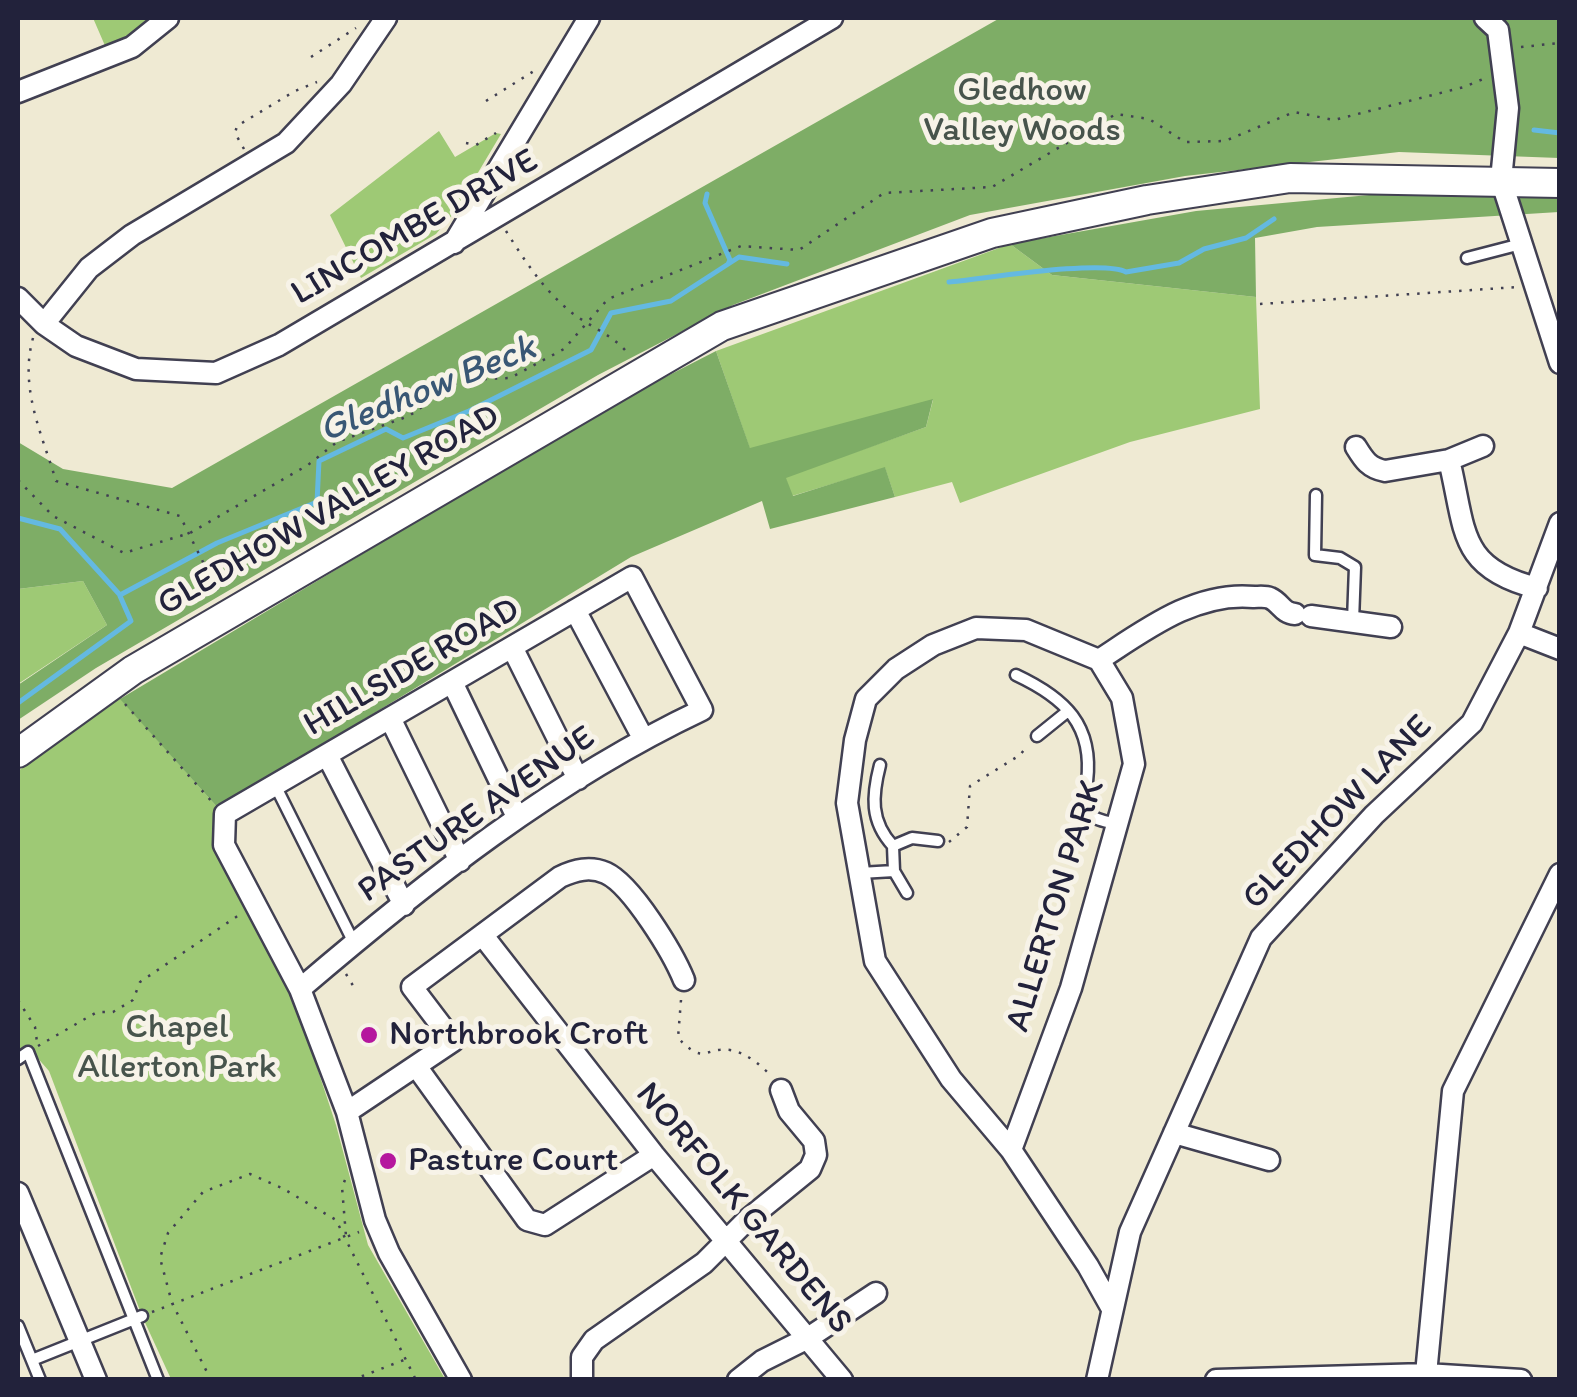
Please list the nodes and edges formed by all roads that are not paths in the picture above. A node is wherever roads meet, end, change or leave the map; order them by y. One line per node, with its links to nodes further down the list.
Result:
1 (168, 18): 6 (street)
2 (386, 18): 13 (street)
3 (589, 18): 10 (street)
4 (832, 18): 10 (street, LINCOMBE DRIVE)
5 (1485, 18): 7 (street)
6 (18, 92)
7 (1502, 180): 8 (street, GLEDHOW VALLEY ROAD); 9 (street); 35 (street, GLEDHOW VALLEY ROAD)
8 (1560, 183)
9 (1522, 244): 11 (lane); 14 (street)
10 (454, 245): 13 (street, LINCOMBE DRIVE)
11 (1467, 258)
12 (18, 298): 13 (street, LINCOMBE DRIVE)
13 (41, 327)
14 (1560, 363)
15 (1483, 446): 17 (street)
16 (1356, 447): 17 (street)
17 (1449, 460): 20 (street)
18 (1316, 494): 22 (lane)
19 (1560, 523): 20 (street, GLEDHOW LANE)
20 (1536, 588): 24 (street, GLEDHOW LANE)
21 (575, 610): 25 (street, HILLSIDE ROAD); 30 (street, HILLSIDE ROAD); 34 (street)
22 (1353, 622): 23 (street); 27 (street)
23 (1390, 627)
24 (1519, 633): 26 (street); 58 (street, GLEDHOW LANE)
25 (512, 647): 29 (street, HILLSIDE ROAD); 38 (street)
26 (1560, 649)
27 (1099, 660): 41 (street, ALLERTON PARK); 46 (street)
28 (1016, 675): 31 (lane)
29 (452, 682): 32 (street, HILLSIDE ROAD); 40 (street)
30 (702, 710): 34 (street, PASTURE AVENUE)
31 (1068, 710): 33 (lane); 41 (lane)
32 (390, 718): 36 (street, HILLSIDE ROAD); 44 (street)
33 (1037, 736)
34 (643, 738): 38 (street, PASTURE AVENUE)
35 (18, 753)
36 (327, 755): 39 (street, HILLSIDE ROAD); 49 (street)
37 (880, 765): 43 (lane)
38 (578, 779): 40 (street, PASTURE AVENUE)
39 (275, 785): 51 (lane); 53 (street, HILLSIDE ROAD)
40 (516, 818): 44 (street, PASTURE AVENUE)
41 (1117, 824): 59 (street, ALLERTON PARK)
42 (938, 841): 43 (lane)
43 (893, 846): 45 (lane)
44 (460, 860): 49 (street, PASTURE AVENUE)
45 (894, 870): 46 (lane); 48 (lane)
46 (859, 873): 59 (street)
47 (1560, 874): 71 (street)
48 (907, 893)
49 (404, 904): 51 (street, PASTURE AVENUE)
50 (484, 936): 52 (street); 55 (street); 60 (street, NORFOLK GARDENS)
51 (354, 943): 53 (street, PASTURE AVENUE)
52 (684, 980)
53 (300, 988): 57 (street)
54 (18, 1059): 66 (lane)
55 (416, 1066): 57 (street); 60 (street)
56 (781, 1090): 63 (street)
57 (348, 1112): 76 (street)
58 (1174, 1133): 61 (street); 65 (street, GLEDHOW LANE)
59 (1011, 1150): 65 (street)
60 (654, 1155): 63 (street, NORFOLK GARDENS)
61 (1269, 1160)
62 (18, 1192): 69 (street)
63 (726, 1242): 68 (street, NORFOLK GARDENS); 77 (street)
64 (876, 1293): 68 (street)
65 (1112, 1307): 80 (street, GLEDHOW LANE)
66 (138, 1318): 69 (lane); 75 (lane)
67 (18, 1326): 70 (lane)
68 (808, 1338): 78 (street); 79 (street, NORFOLK GARDENS)
69 (80, 1341): 70 (lane); 74 (street)
70 (32, 1360): 73 (lane)
71 (1426, 1374): 72 (street); 82 (street)
72 (1345, 1378): 81 (street)
73 (40, 1380)
74 (96, 1380)
75 (158, 1380)
76 (461, 1380)
77 (582, 1380)
78 (738, 1380)
79 (842, 1380)
80 (1096, 1380)
81 (1216, 1380)
82 (1521, 1380)

